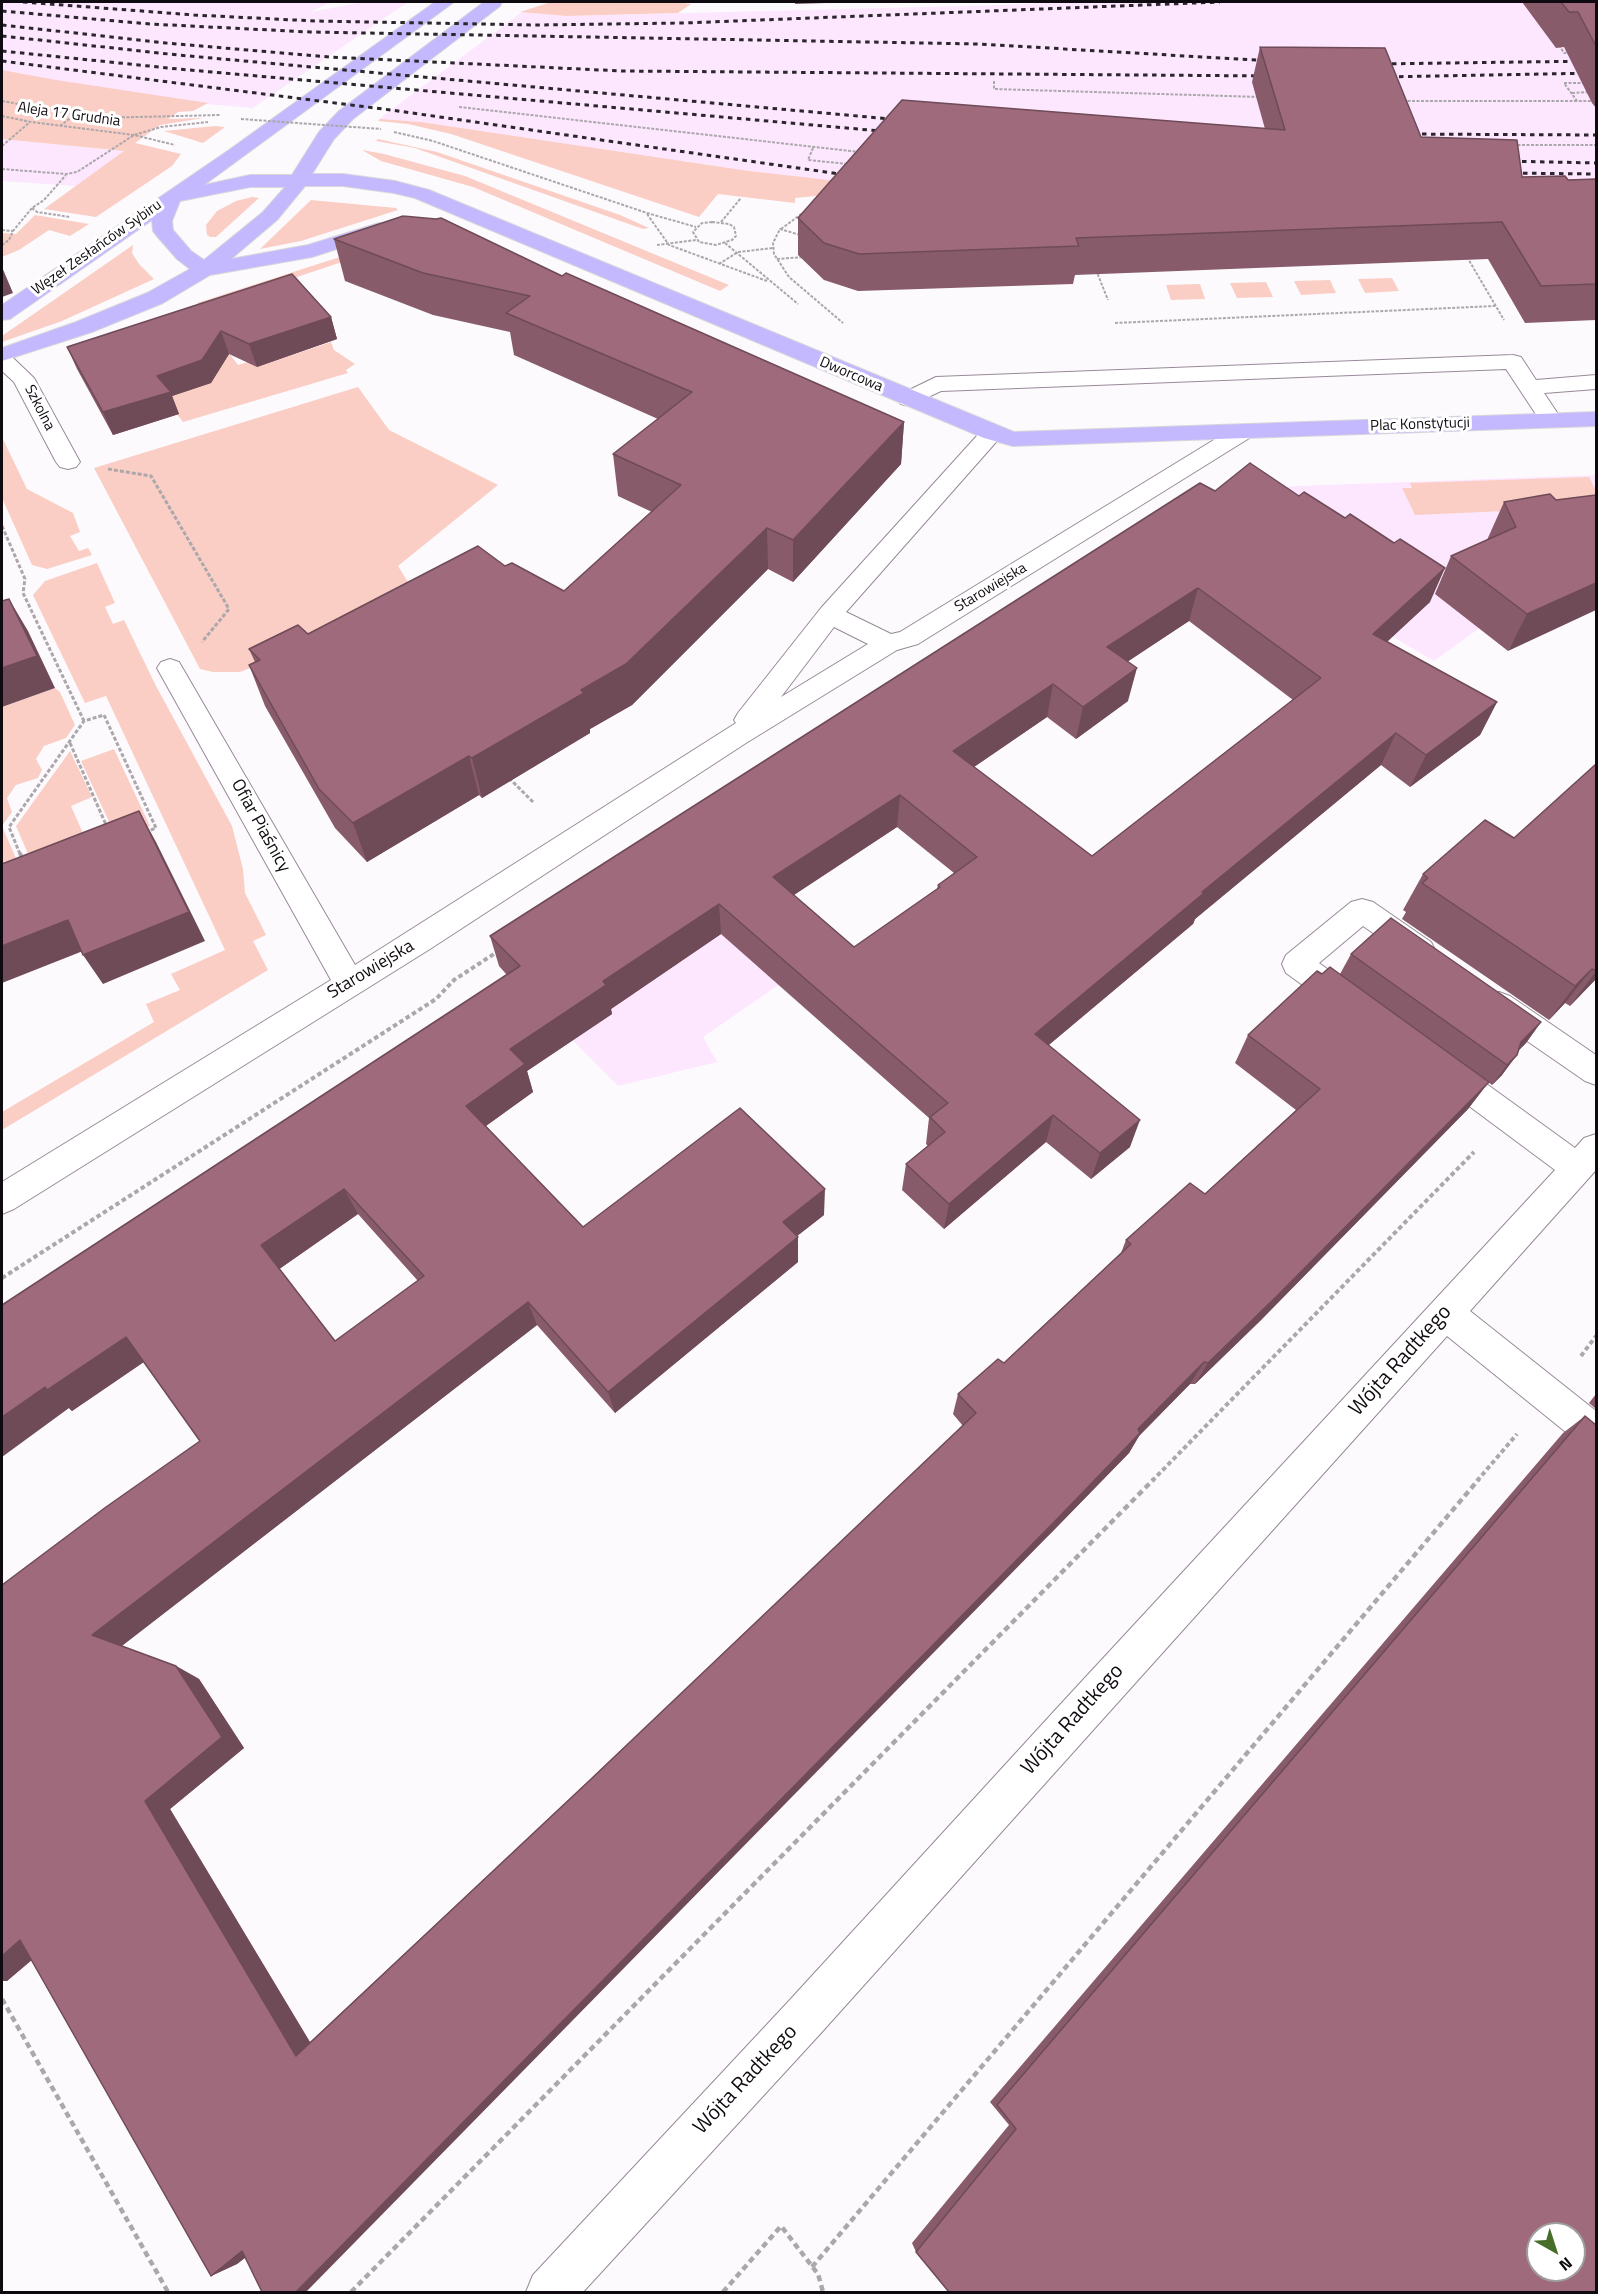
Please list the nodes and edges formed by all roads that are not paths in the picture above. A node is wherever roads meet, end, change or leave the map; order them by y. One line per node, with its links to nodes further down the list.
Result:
1 (445, 2): 4 (main road)
2 (495, 2): 3 (main road)
3 (298, 180): 4 (main road, Węzeł Zesłańców Sybiru); 5 (main road, Węzeł Zesłańców Sybiru); 8 (main road)
4 (172, 197): 8 (main road); 9 (main road, Węzeł Zesłańców Sybiru)
5 (479, 217): 6 (main road); 14 (main road, Dworcowa)
6 (432, 218)
7 (398, 224): 8 (main road)
8 (204, 270): 10 (main road)
9 (2, 314)
10 (2, 355)
11 (2, 360): 19 (street, Szkolna)
12 (1596, 382): 13 (street)
13 (1529, 387): 14 (street); 16 (street)
14 (909, 399): 18 (main road, Dworcowa)
15 (1596, 419): 16 (main road, Plac Konstytucji)
16 (1551, 420): 17 (main road, Plac Konstytucji)
17 (1243, 432): 18 (main road, Dworcowa); 21 (street, Starowiejska)
18 (992, 434): 20 (street, Starowiejska)
19 (68, 462)
20 (830, 614): 21 (street); 23 (street, Starowiejska)
21 (888, 644): 23 (street, Starowiejska)
22 (172, 672): 25 (street, Ofiar Piaśnicy)
23 (736, 736): 25 (street, Starowiejska)
24 (1444, 968): 27 (street)
25 (349, 983): 31 (street, Starowiejska)
26 (1473, 987): 29 (street)
27 (1372, 1018)
28 (1418, 1052): 30 (street)
29 (1596, 1072)
30 (1587, 1158): 32 (street, Wójta Radtkego)
31 (2, 1199)
32 (1445, 1312): 33 (street); 34 (street, Wójta Radtkego)
33 (1596, 1433)
34 (550, 2292)

